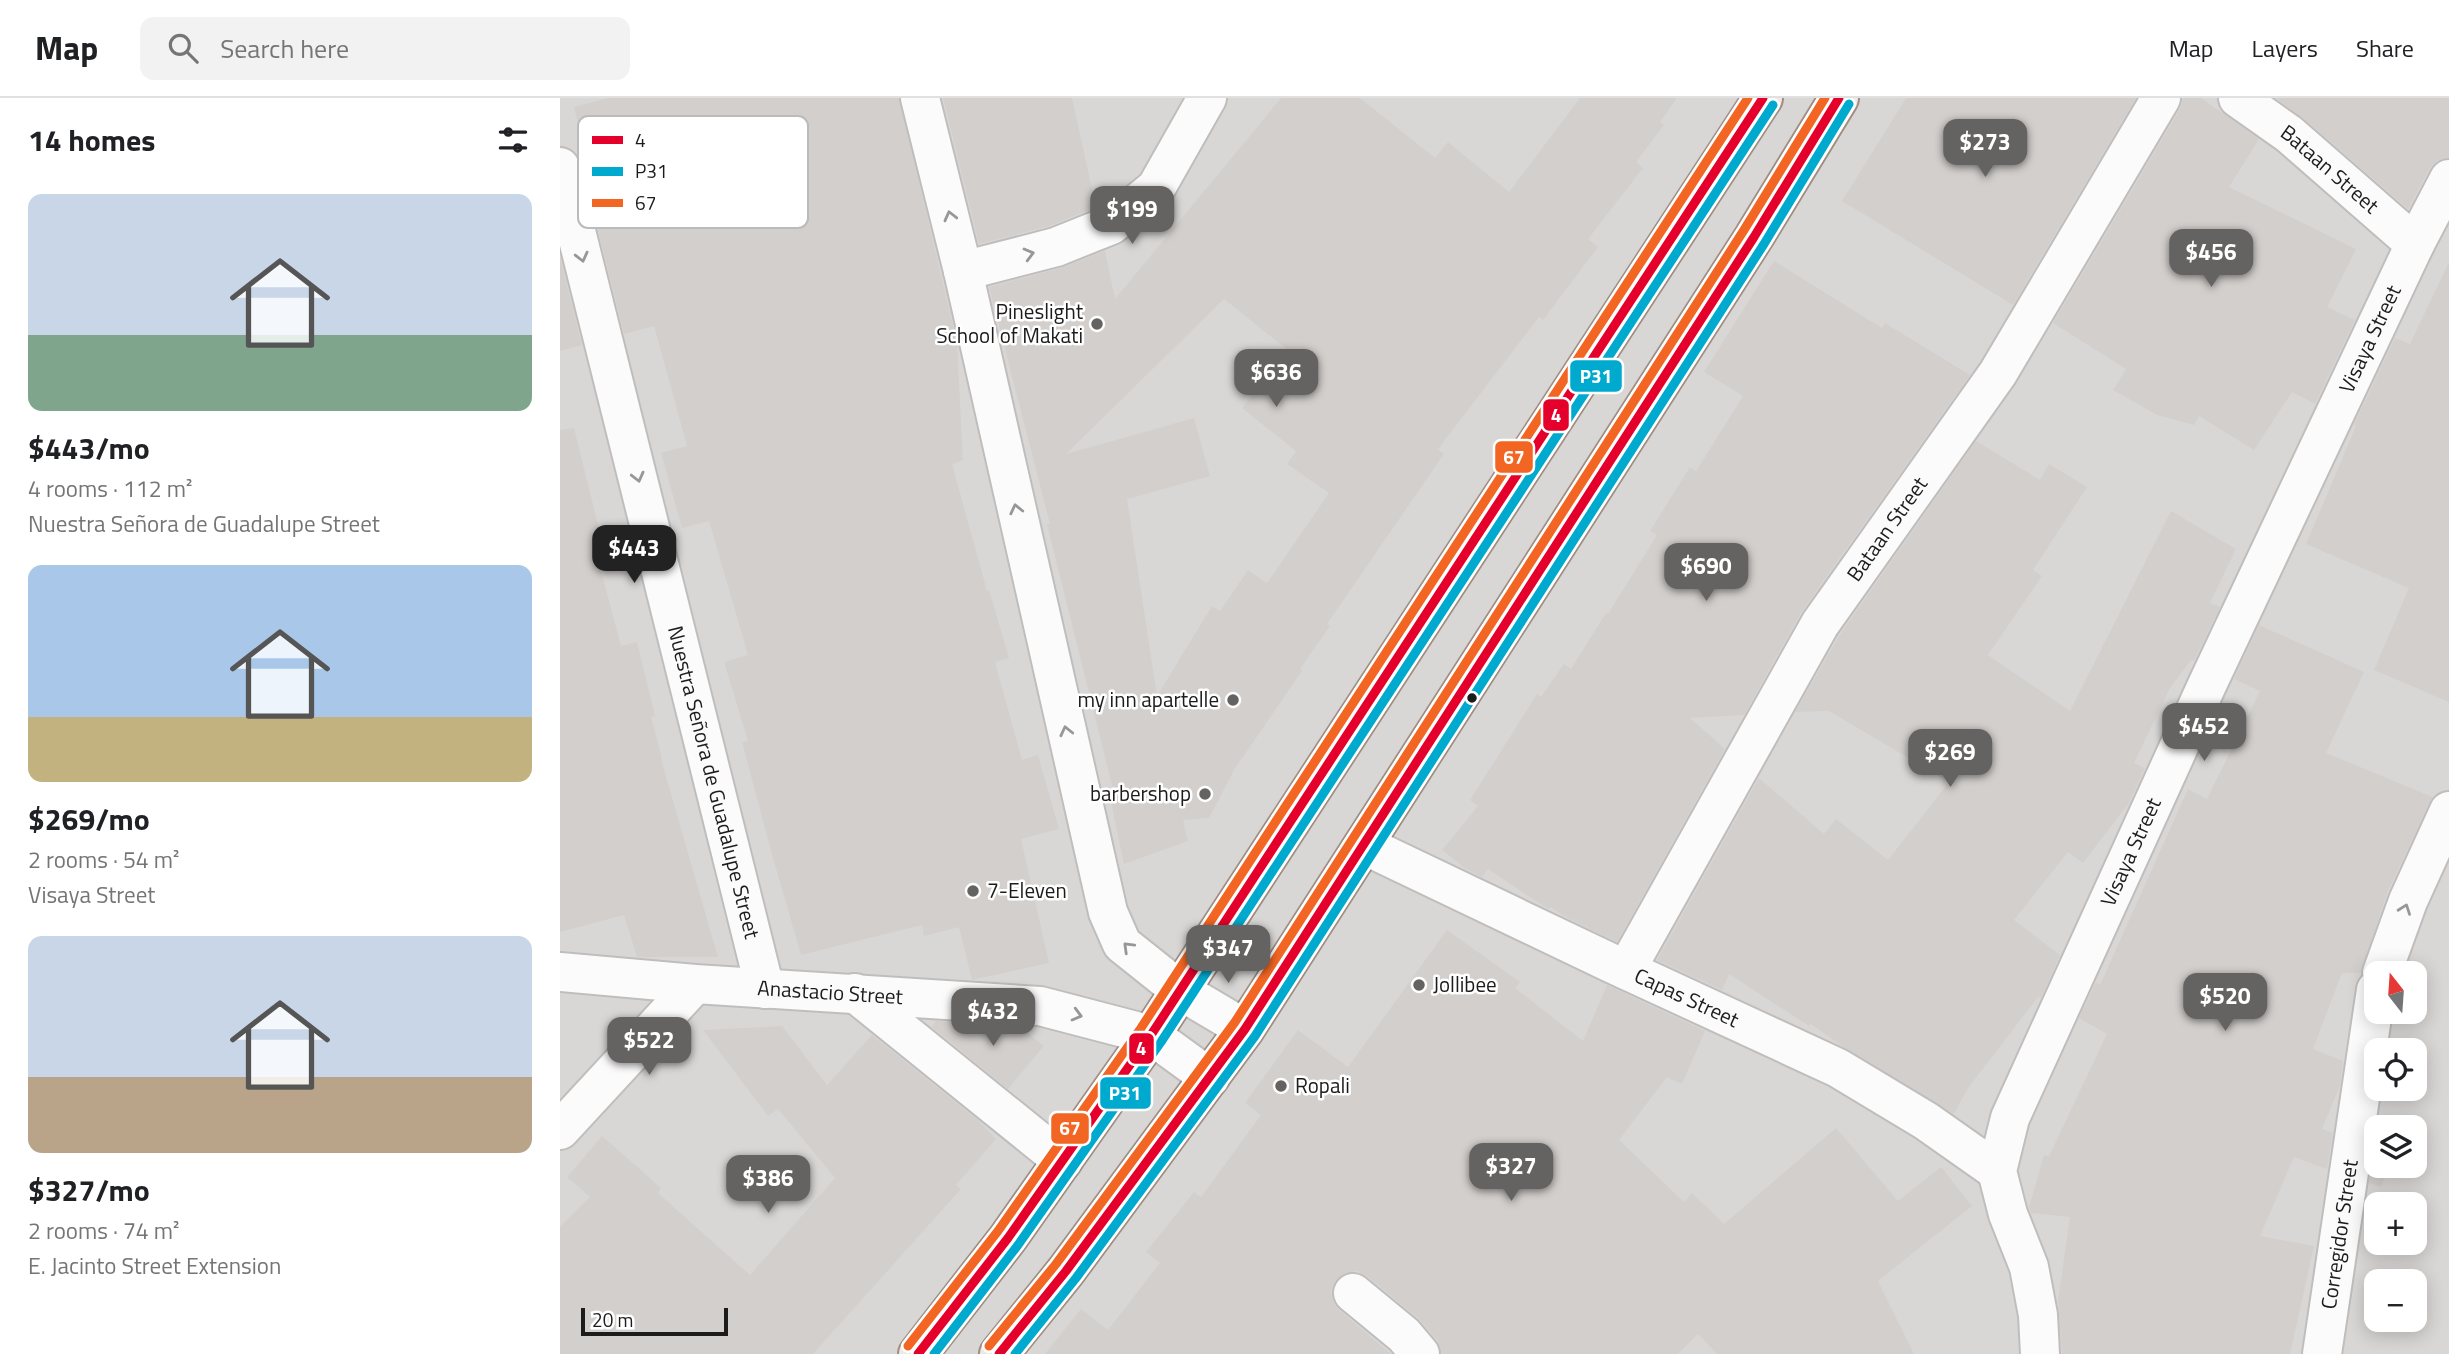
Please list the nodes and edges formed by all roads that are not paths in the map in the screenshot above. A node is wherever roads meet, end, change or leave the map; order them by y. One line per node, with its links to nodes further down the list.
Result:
1 (920, 98): 10 (street, one-way to 1)
2 (1207, 98): 10 (street, one-way to 2)
3 (1763, 98): 18 (main road)
4 (1839, 98): 12 (main road)
5 (2161, 98): 14 (street, Bataan Street)
6 (2238, 98): 9 (street, Bataan Street)
7 (560, 167): 17 (street, Nuestra Señora de Guadalupe Street, one-way to 17)
8 (2449, 179): 9 (street, Visaya Street)
9 (2416, 244): 26 (street, Visaya Street)
10 (963, 271): 18 (street, one-way to 10)
11 (2449, 811): 13 (street, one-way to 11)
12 (1364, 845): 14 (street, Capas Street); 21 (main road)
13 (2386, 961)
14 (1626, 971): 26 (street, Capas Street)
15 (560, 972): 16 (street, Anastacio Street)
16 (695, 984): 17 (street, Anastacio Street); 24 (street)
17 (765, 989): 19 (street, Anastacio Street)
18 (1181, 991): 21 (street); 22 (main road)
19 (855, 993): 22 (street, Anastacio Street, one-way to 22); 25 (street)
20 (2371, 1024): 32 (street, Corregidor Street)
21 (1245, 1029): 23 (main road)
22 (1151, 1035): 23 (street, Anastacio Street); 25 (main road)
23 (1210, 1078): 29 (main road)
24 (560, 1130)
25 (1063, 1161): 28 (main road)
26 (1997, 1171): 31 (street, Visaya Street)
27 (1353, 1293): 30 (street)
28 (918, 1354)
29 (999, 1354)
30 (1420, 1354)
31 (2040, 1354)
32 (2322, 1354)

